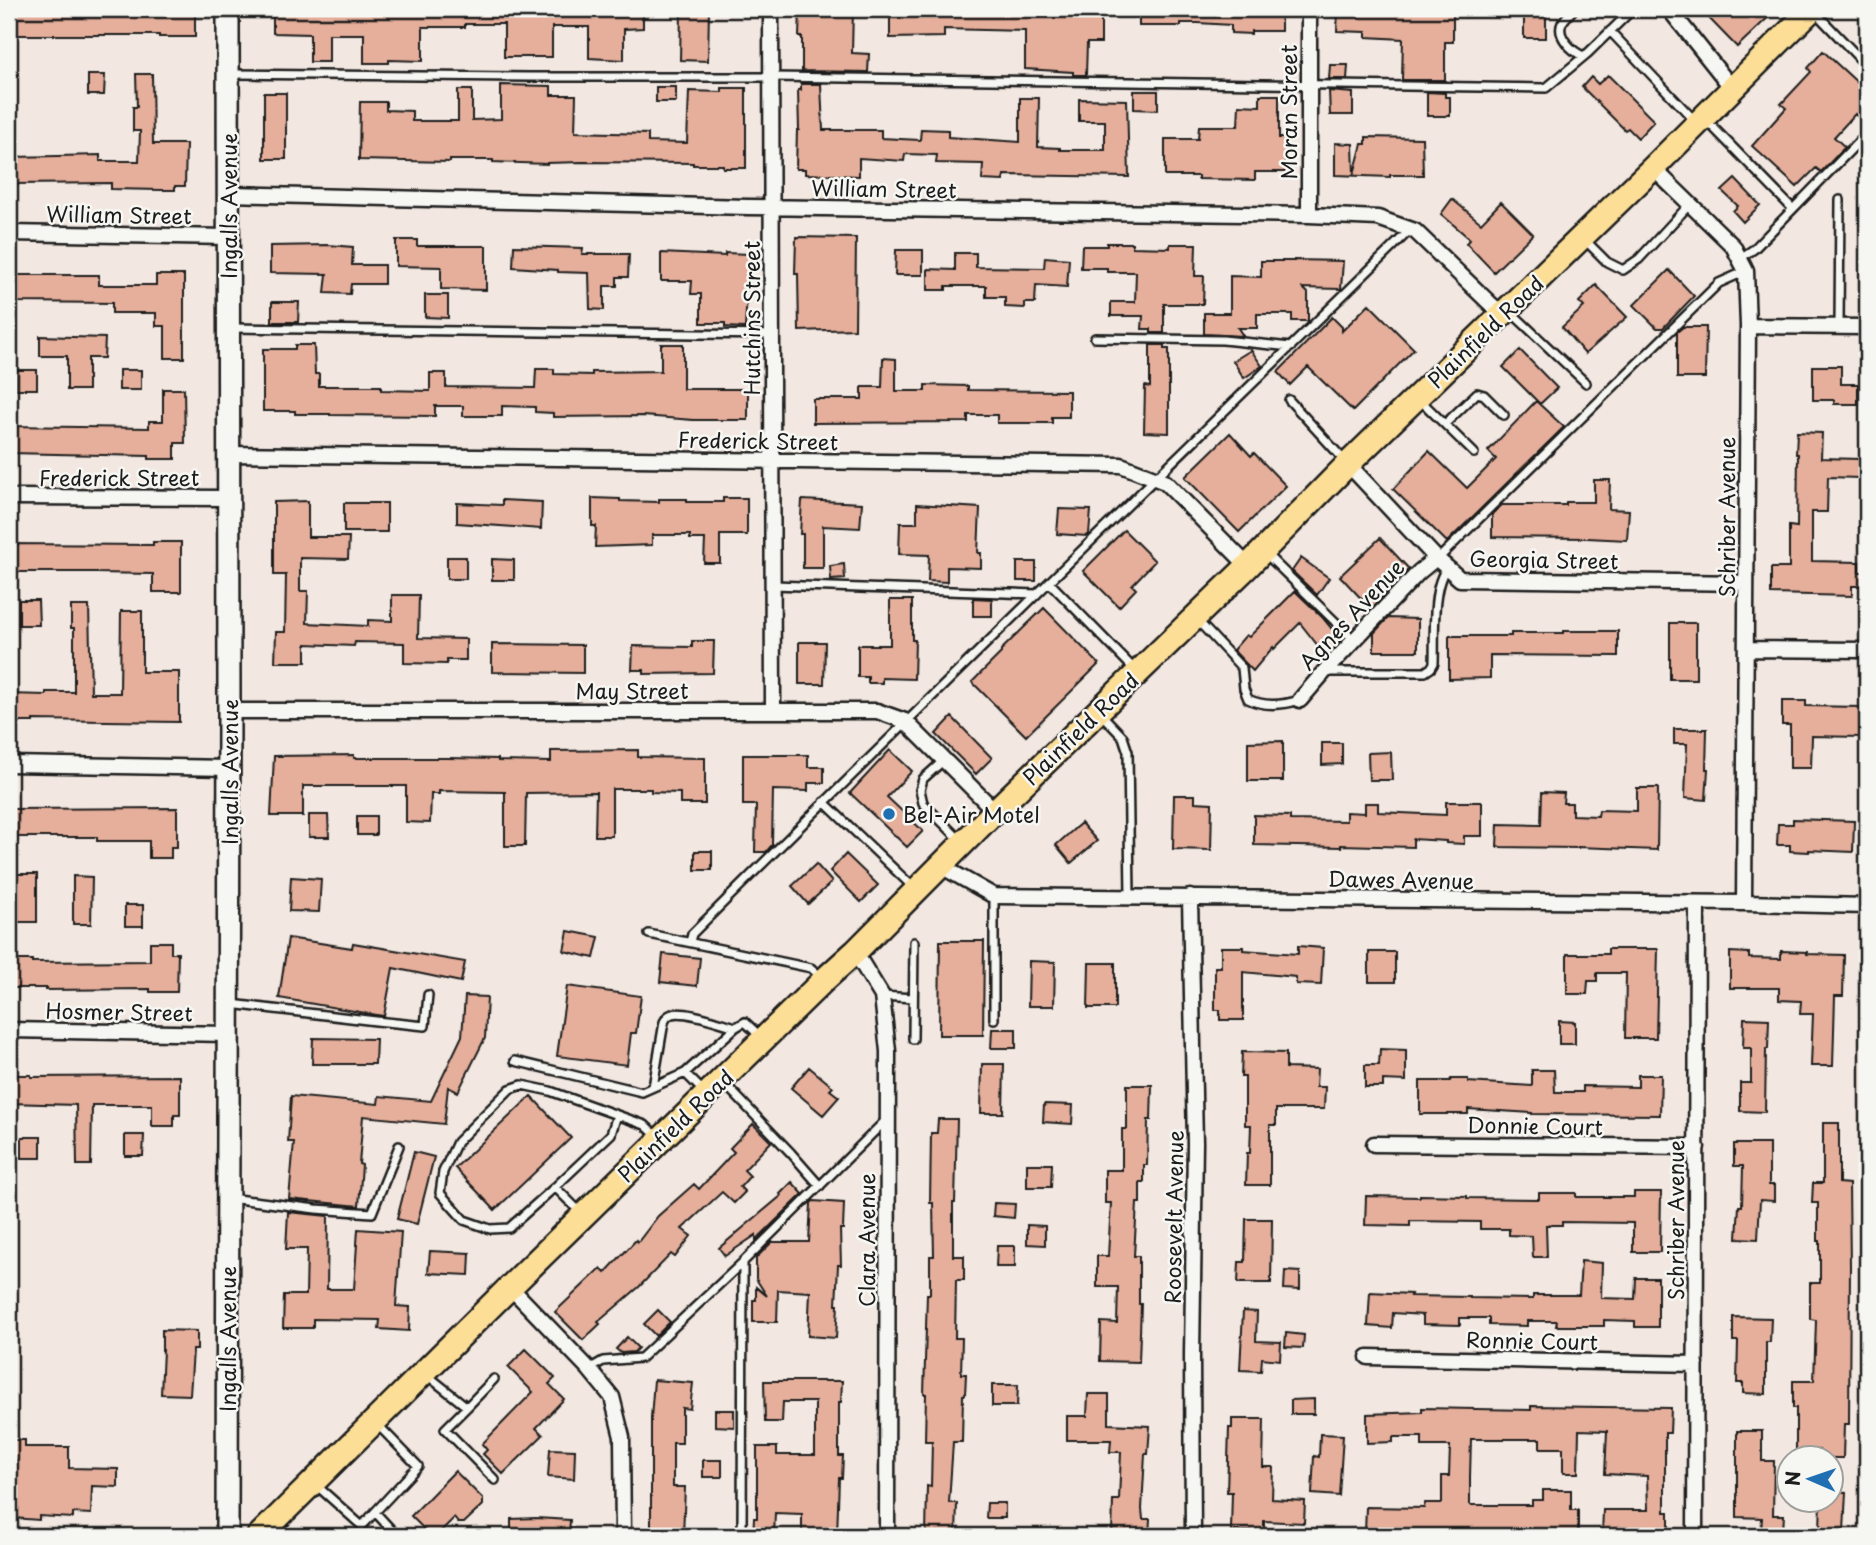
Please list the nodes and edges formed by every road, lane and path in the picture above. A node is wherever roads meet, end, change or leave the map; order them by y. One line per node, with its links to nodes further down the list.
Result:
1 (229, 9): 13 (street, Ingalls Avenue)
2 (771, 9): 14 (street, Hutchins Street)
3 (1309, 9): 15 (street, Moran Street)
4 (1574, 9): 11 (lane)
5 (1633, 9): 10 (lane)
6 (1669, 9): 16 (street)
7 (1812, 9): 12 (lane); 16 (main road, Plainfield Road)
8 (1862, 9): 9 (lane)
9 (1867, 15)
10 (1610, 31): 11 (lane); 17 (lane)
11 (1588, 53): 15 (lane)
12 (1860, 58)
13 (229, 74): 14 (lane); 20 (street, Ingalls Avenue)
14 (771, 77): 15 (lane); 23 (street, Hutchins Street)
15 (1309, 85): 25 (street, Moran Street)
16 (1732, 88): 17 (main road, Plainfield Road)
17 (1700, 120): 19 (main road, Plainfield Road); 24 (lane)
18 (1867, 133): 24 (lane)
19 (1653, 168): 22 (street); 29 (main road, Plainfield Road)
20 (229, 194): 23 (street, William Street); 28 (street, Ingalls Avenue)
21 (1840, 200): 33 (lane)
22 (1690, 204): 29 (lane); 30 (street)
23 (771, 208): 25 (street, William Street); 36 (street, Hutchins Street)
24 (1793, 208): 30 (lane)
25 (1309, 215): 26 (street, William Street)
26 (1411, 229): 31 (street, William Street); 38 (lane)
27 (9, 233): 28 (street, William Street)
28 (228, 237): 35 (street, Ingalls Avenue)
29 (1582, 237): 31 (main road, Plainfield Road)
30 (1742, 265): 32 (street, Schriber Avenue); 52 (lane)
31 (1505, 312): 39 (lane); 40 (main road, Plainfield Road)
32 (1748, 326): 33 (street); 54 (street, Schriber Avenue)
33 (1839, 327): 34 (street)
34 (1867, 327)
35 (228, 328): 36 (lane); 45 (street, Ingalls Avenue)
36 (772, 335): 46 (street, Hutchins Street)
37 (1095, 338): 38 (lane)
38 (1291, 347): 48 (lane)
39 (1586, 383)
40 (1417, 397): 43 (lane); 47 (main road, Plainfield Road)
41 (1289, 400): 47 (lane)
42 (1504, 415): 43 (lane)
43 (1445, 424): 44 (lane)
44 (1474, 453)
45 (230, 454): 46 (street, Frederick Street); 50 (street, Ingalls Avenue)
46 (773, 461): 48 (street, Frederick Street); 55 (street, Hutchins Street)
47 (1348, 464): 51 (main road, Plainfield Road); 52 (street, Georgia Street)
48 (1157, 479): 51 (street, Frederick Street); 53 (lane)
49 (9, 497): 50 (street, Frederick Street)
50 (228, 498): 64 (street, Ingalls Avenue)
51 (1256, 558): 57 (main road, Plainfield Road); 58 (lane)
52 (1440, 562): 54 (street, Georgia Street); 58 (street, Agnes Avenue); 61 (lane)
53 (1049, 582): 56 (lane); 62 (lane)
54 (1746, 583): 59 (street, Schriber Avenue)
55 (772, 585): 56 (lane); 65 (street, Hutchins Street)
56 (1037, 594): 67 (lane)
57 (1195, 617): 62 (main road, Plainfield Road); 63 (lane)
58 (1354, 640): 61 (street, Agnes Avenue)
59 (1747, 649): 60 (street); 79 (street, Schriber Avenue)
60 (1867, 650)
61 (1324, 672): 63 (street, Agnes Avenue)
62 (1138, 673): 66 (main road, Plainfield Road)
63 (1300, 701)
64 (229, 710): 65 (street, May Street); 70 (street, Ingalls Avenue)
65 (773, 711): 67 (street, May Street)
66 (1098, 711): 72 (main road, Plainfield Road); 77 (lane)
67 (905, 721): 68 (street, May Street); 71 (lane)
68 (944, 760): 72 (street, May Street); 73 (lane)
69 (9, 764): 70 (street)
70 (229, 768): 90 (street, Ingalls Avenue)
71 (824, 802): 75 (lane); 83 (lane)
72 (995, 811): 73 (main road, Plainfield Road)
73 (962, 843): 74 (main road, Plainfield Road)
74 (941, 866): 75 (main road, Plainfield Road); 76 (street, Dawes Avenue)
75 (915, 890): 85 (main road, Plainfield Road)
76 (994, 895): 77 (street, Dawes Avenue); 91 (lane)
77 (1130, 896): 78 (street, Dawes Avenue)
78 (1190, 897): 80 (street, Dawes Avenue); 129 (street, Roosevelt Avenue)
79 (1744, 903): 80 (street, Dawes Avenue); 81 (street, Dawes Avenue)
80 (1698, 904): 106 (street, Schriber Avenue)
81 (1867, 906)
82 (649, 934): 83 (lane)
83 (690, 942): 86 (lane)
84 (914, 942): 89 (lane)
85 (855, 952): 86 (main road, Plainfield Road); 88 (street, Clara Avenue)
86 (824, 980): 96 (main road, Plainfield Road)
87 (428, 995): 90 (lane)
88 (882, 996): 89 (lane); 102 (street, Clara Avenue)
89 (913, 998): 95 (lane)
90 (228, 1004): 94 (street, Ingalls Avenue)
91 (994, 1019)
92 (736, 1027): 96 (lane); 98 (lane); 99 (lane)
93 (9, 1030): 94 (street, Hosmer Street)
94 (228, 1034): 109 (street, Ingalls Avenue)
95 (913, 1039)
96 (763, 1040): 100 (main road, Plainfield Road)
97 (515, 1061): 99 (lane)
98 (685, 1073): 99 (lane); 100 (lane)
99 (653, 1087)
100 (714, 1087): 103 (main road, Plainfield Road); 107 (lane)
101 (617, 1115): 103 (lane); 108 (lane); 108 (lane)
102 (888, 1118): 107 (lane); 128 (street, Clara Avenue)
103 (661, 1139): 110 (main road, Plainfield Road)
104 (1374, 1143): 106 (street, Donnie Court)
105 (399, 1146): 109 (lane)
106 (1697, 1147): 114 (street, Schriber Avenue)
107 (820, 1186): 111 (lane)
108 (555, 1187): 110 (lane)
109 (228, 1197): 123 (street, Ingalls Avenue)
110 (583, 1215): 112 (main road, Plainfield Road)
111 (743, 1262): 115 (lane); 127 (lane)
112 (510, 1287): 115 (street); 116 (main road, Plainfield Road)
113 (1368, 1357): 114 (street, Ronnie Court)
114 (1696, 1364): 130 (street, Schriber Avenue)
115 (589, 1369): 126 (street)
116 (424, 1372): 118 (lane); 119 (main road, Plainfield Road)
117 (494, 1379): 118 (lane)
118 (467, 1407): 120 (lane)
119 (374, 1421): 121 (main road, Plainfield Road); 122 (lane)
120 (495, 1480)
121 (313, 1482): 122 (lane); 124 (main road, Plainfield Road)
122 (375, 1512): 125 (lane)
123 (227, 1536)
124 (259, 1536)
125 (397, 1536)
126 (623, 1536)
127 (742, 1536)
128 (887, 1536)
129 (1193, 1536)
130 (1695, 1536)

